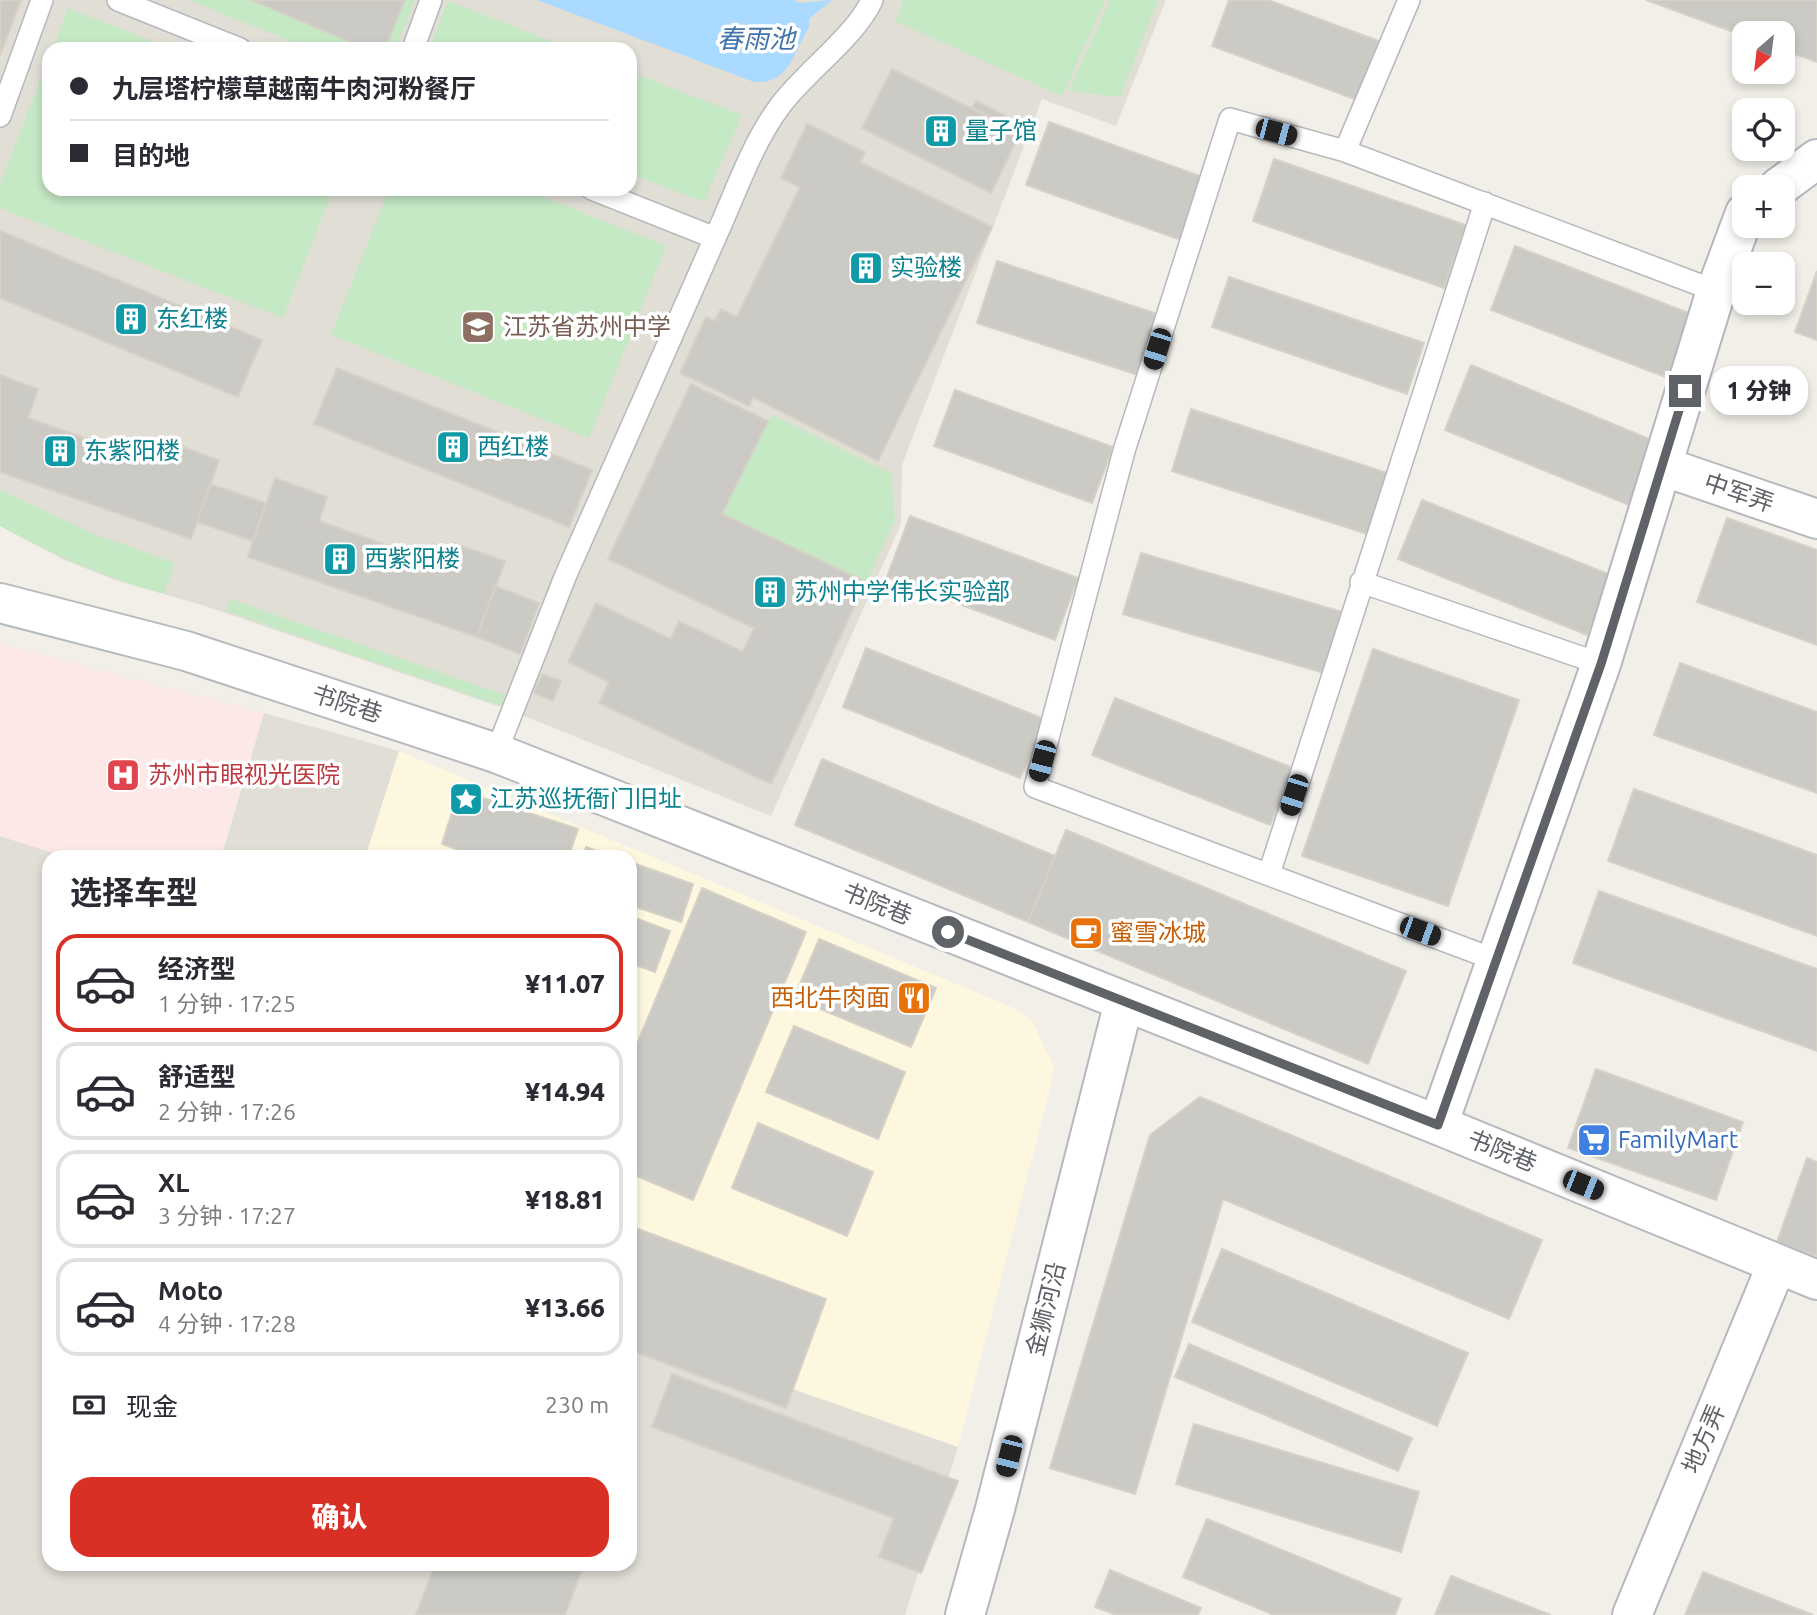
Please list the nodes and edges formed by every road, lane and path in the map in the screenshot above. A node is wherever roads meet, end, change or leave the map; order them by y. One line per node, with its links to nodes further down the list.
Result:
1 (42, 0): 8 (lane)
2 (118, 0): 6 (lane)
3 (431, 0): 7 (lane)
4 (873, 0): 14 (lane)
5 (1409, 0): 9 (lane)
6 (223, 42)
7 (416, 42)
8 (0, 116)
9 (1345, 151): 13 (lane); 23 (lane)
10 (1817, 159): 11 (street)
11 (1795, 175)
12 (610, 196): 14 (lane)
13 (1485, 204): 16 (lane); 19 (lane)
14 (715, 238): 22 (lane)
15 (1736, 238): 16 (street)
16 (1716, 291): 17 (street)
17 (1662, 466): 18 (street, 中军弄); 21 (street)
18 (1817, 519)
19 (1361, 582): 21 (lane); 23 (lane)
20 (0, 603): 22 (street, 书院巷)
21 (1601, 664): 24 (street)
22 (496, 753): 25 (street, 书院巷)
23 (1269, 874): 24 (lane)
24 (1496, 960): 26 (street)
25 (1124, 1002): 26 (street, 书院巷); 29 (street, 金狮河沿)
26 (1438, 1125): 27 (street, 书院巷)
27 (1777, 1264): 28 (street, 书院巷); 30 (street, 地方弄)
28 (1817, 1280)
29 (965, 1615)
30 (1632, 1615)

